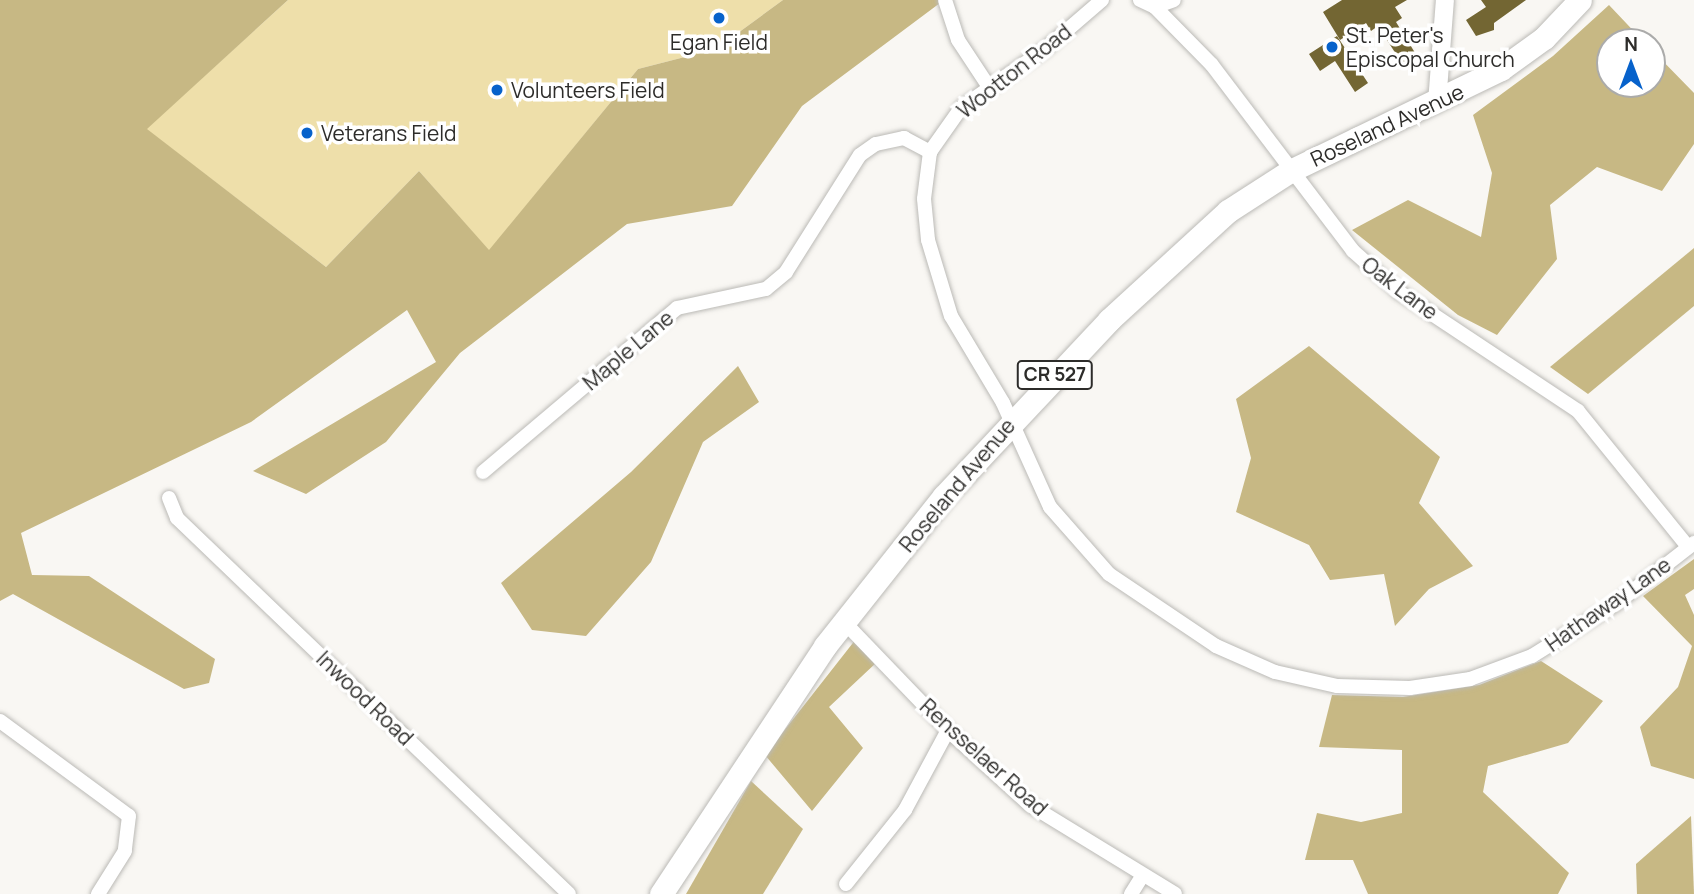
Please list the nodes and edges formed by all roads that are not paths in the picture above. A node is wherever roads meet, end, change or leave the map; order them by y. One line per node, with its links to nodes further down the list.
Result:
1 (945, 0): 8 (street)
2 (1102, 0): 8 (street, Wootton Road)
3 (1140, 0): 7 (street, Oak Lane)
4 (1174, 0): 7 (street)
5 (1446, 0): 9 (street)
6 (1580, 0): 9 (main road, Roseland Avenue / CR 527)
7 (1155, 7): 11 (street, Oak Lane)
8 (989, 87): 10 (street, Wootton Road)
9 (1437, 103): 11 (main road, Roseland Avenue / CR 527)
10 (930, 152): 12 (street, Wootton Road); 13 (street, Maple Lane)
11 (1290, 171): 12 (main road, Roseland Avenue / CR 527); 15 (street, Oak Lane)
12 (1012, 420): 15 (street, Hathaway Lane); 16 (main road, Roseland Avenue / CR 527)
13 (483, 472)
14 (169, 498): 22 (street, Inwood Road)
15 (1691, 545)
16 (844, 621): 18 (street, Rensselaer Road); 23 (main road, Roseland Avenue / CR 527)
17 (0, 721): 21 (street)
18 (948, 730): 19 (street, Rensselaer Road); 20 (street)
19 (1143, 876): 24 (street); 25 (street, Rensselaer Road)
20 (846, 884)
21 (98, 894)
22 (569, 894)
23 (661, 894)
24 (1131, 894)
25 (1175, 894)

